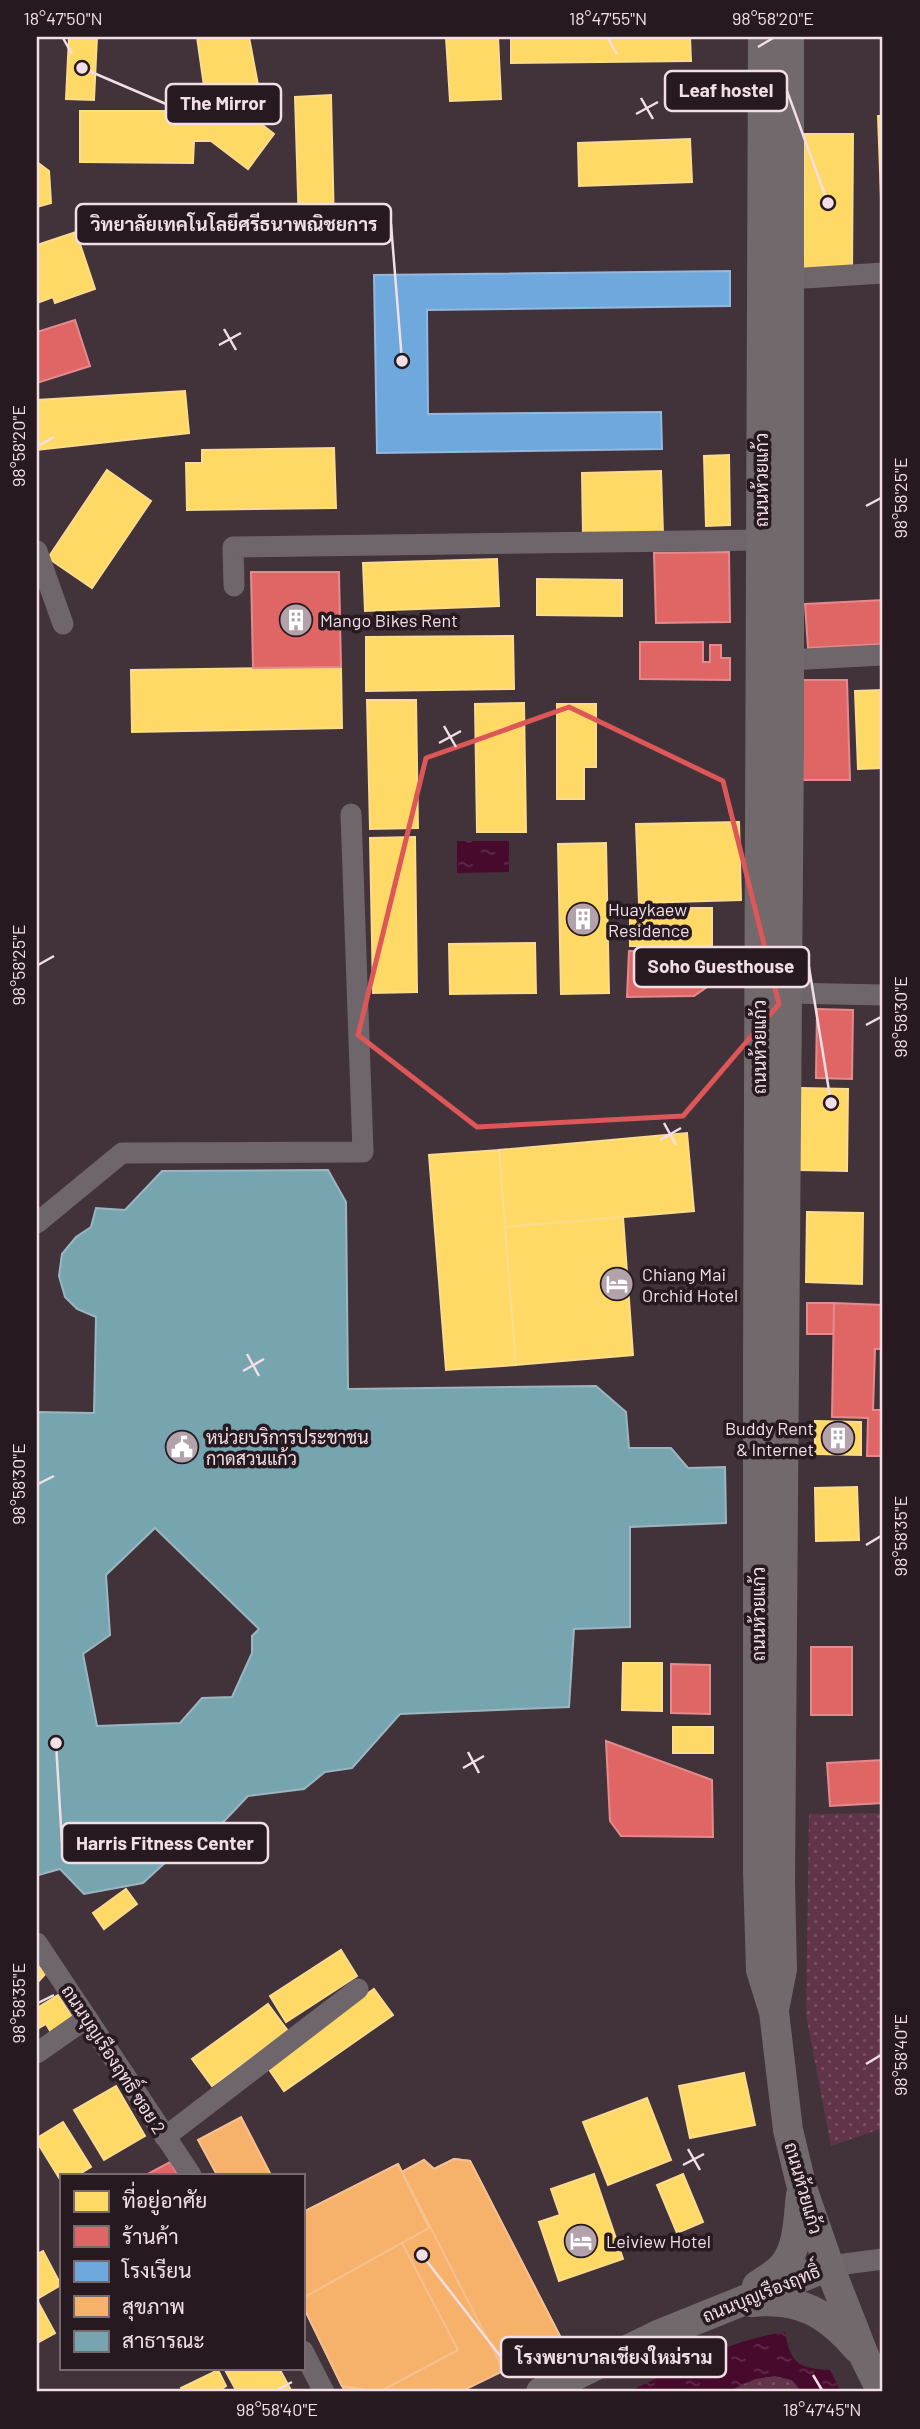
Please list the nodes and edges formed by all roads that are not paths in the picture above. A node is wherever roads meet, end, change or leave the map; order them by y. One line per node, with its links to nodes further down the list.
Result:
1 (763, 37): 5 (main road, ถนนห้วยแก้ว)
2 (789, 37): 4 (main road, ถนนห้วยแก้ว)
3 (883, 273): 4 (street)
4 (789, 279): 10 (main road, ถนนห้วยแก้ว)
5 (762, 540): 7 (street); 10 (main road, ถนนห้วยแก้ว)
6 (37, 551): 8 (street)
7 (234, 586)
8 (63, 624)
9 (883, 655): 10 (street)
10 (776, 659): 12 (main road, ถนนห้วยแก้ว); 17 (main road, ถนนห้วยแก้ว)
11 (351, 814): 14 (street)
12 (787, 993): 13 (street); 17 (main road, ถนนห้วยแก้ว)
13 (883, 995)
14 (37, 1223)
15 (37, 1943): 18 (street, ถนนบุญเรืองฤทธิ์ ซอย 2)
16 (358, 1989): 20 (street)
17 (774, 2012): 22 (main road, ถนนห้วยแก้ว)
18 (87, 2018): 19 (street); 20 (street, ถนนบุญเรืองฤทธิ์ ซอย 2)
19 (37, 2053)
20 (165, 2137): 21 (street, ถนนบุญเรืองฤทธิ์ ซอย 2)
21 (190, 2174)
22 (802, 2188): 24 (main road, ถนนห้วยแก้ว); 25 (main road)
23 (883, 2259): 24 (street)
24 (829, 2266): 25 (main road, ถนนบุญเรืองฤทธิ์); 27 (main road, ถนนห้วยแก้ว)
25 (730, 2304): 27 (main road); 29 (main road, ถนนบุญเรืองฤทธิ์)
26 (304, 2353): 28 (street)
27 (865, 2357): 30 (main road)
28 (324, 2392)
29 (541, 2392)
30 (882, 2392)

